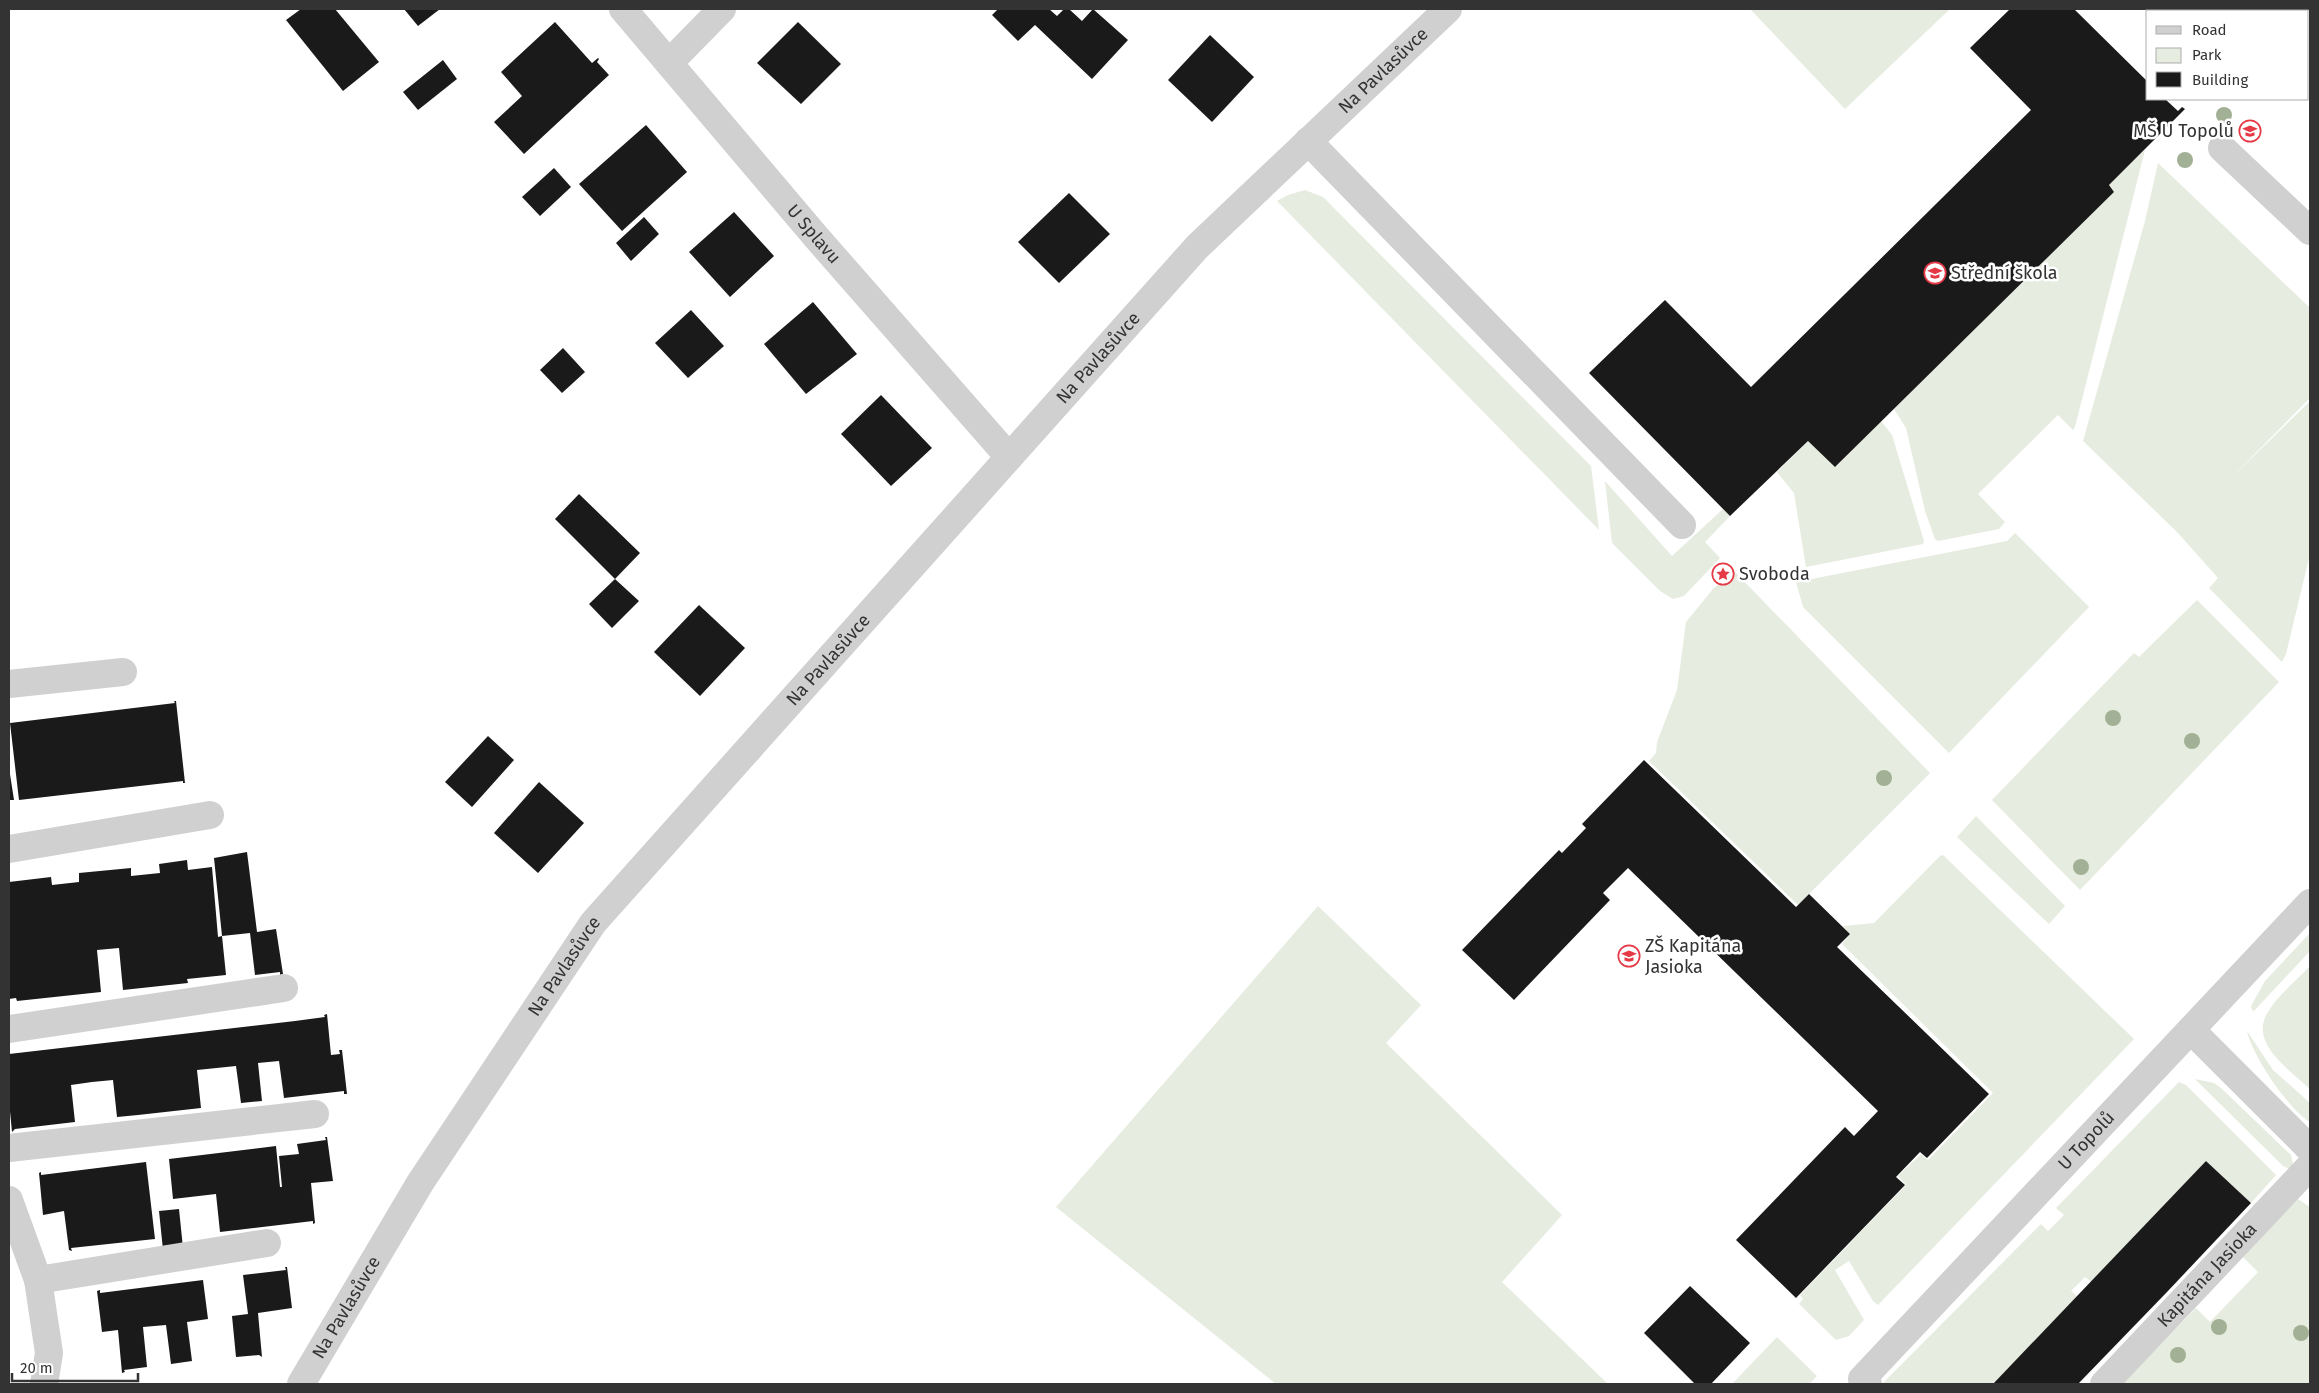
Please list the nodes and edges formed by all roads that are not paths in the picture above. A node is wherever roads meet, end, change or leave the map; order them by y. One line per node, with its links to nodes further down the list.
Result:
1 (623, 9): 4 (street, U Splavu)
2 (722, 9): 4 (street)
3 (1448, 9): 5 (street, Na Pavlasůvce)
4 (668, 62): 8 (street, U Splavu)
5 (1308, 142): 8 (street, Na Pavlasůvce); 9 (street)
6 (2222, 148): 7 (street)
7 (2310, 231)
8 (1009, 457): 27 (street, Na Pavlasůvce)
9 (1682, 524)
10 (123, 672): 11 (street)
11 (9, 684)
12 (210, 815): 13 (street)
13 (9, 849)
14 (2310, 903): 17 (street, U Topolů)
15 (284, 988): 16 (street)
16 (9, 1029)
17 (2191, 1030): 20 (street); 25 (street, U Topolů)
18 (314, 1114): 19 (street)
19 (9, 1148)
20 (2310, 1150)
21 (2310, 1166): 28 (street, Kapitána Jasioka)
22 (9, 1200): 24 (street)
23 (267, 1243): 24 (street)
24 (38, 1280): 26 (street)
25 (1865, 1382)
26 (44, 1384)
27 (301, 1384)
28 (2104, 1384)

